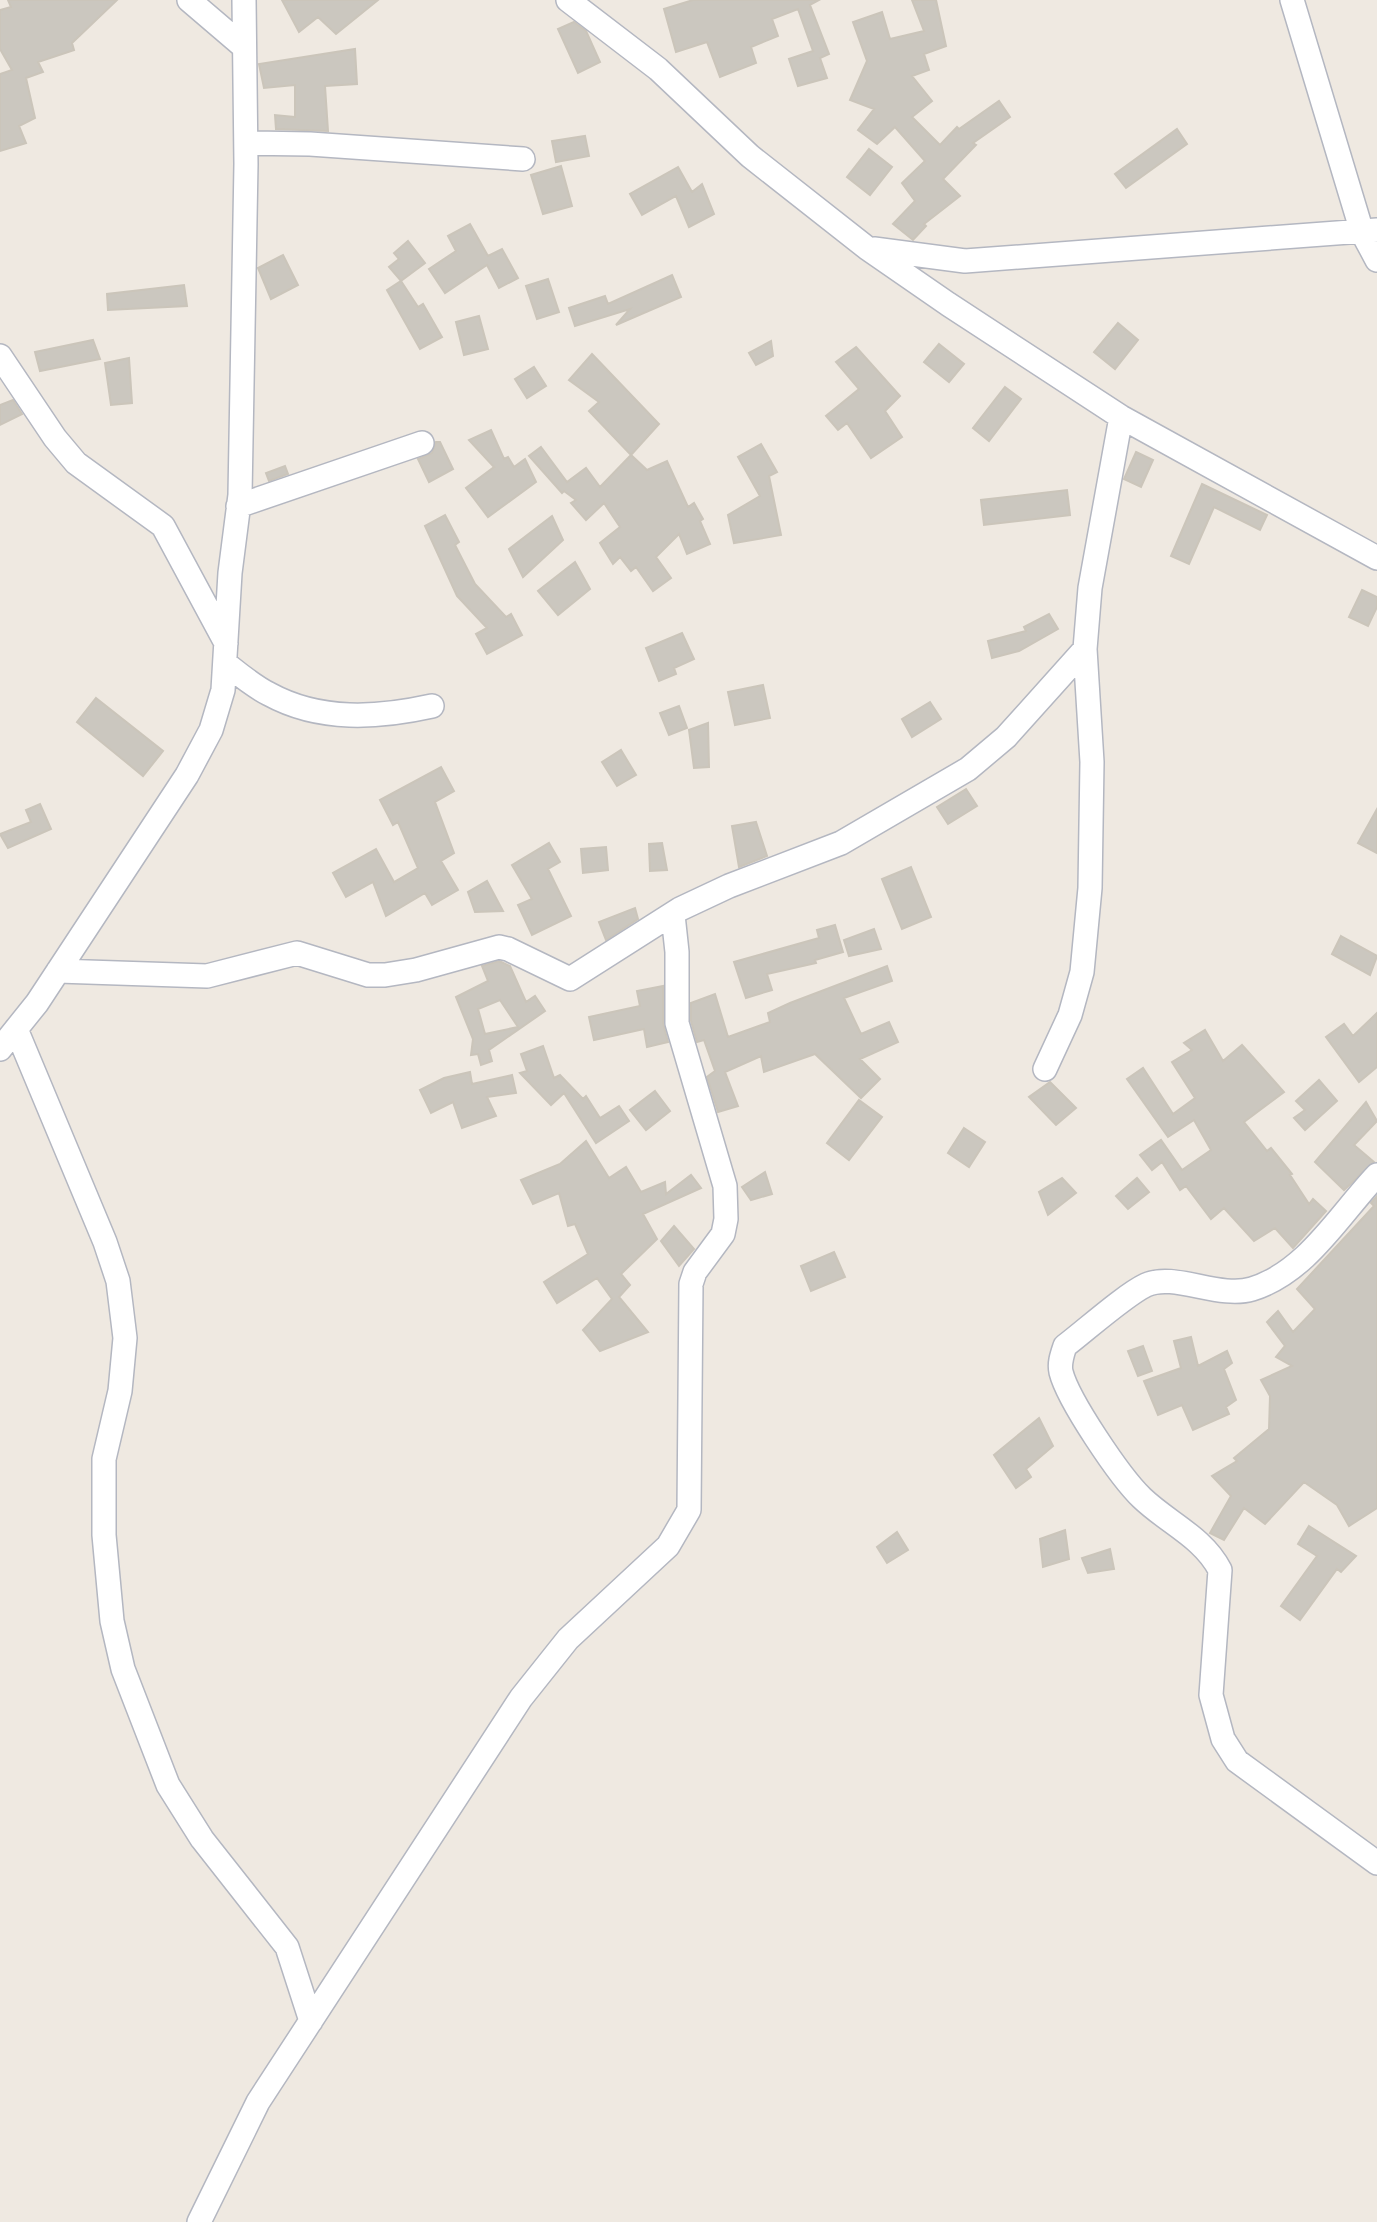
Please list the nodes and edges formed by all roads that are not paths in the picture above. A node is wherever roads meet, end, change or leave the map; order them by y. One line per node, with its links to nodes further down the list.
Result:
1 (189, 0): 5 (street)
2 (244, 0): 5 (street)
3 (568, 0): 9 (street)
4 (1292, 0): 8 (street)
5 (244, 47): 6 (street)
6 (246, 143): 7 (street); 14 (street)
7 (523, 159)
8 (1370, 231): 9 (street); 10 (street)
9 (867, 248): 12 (street)
10 (1377, 260)
11 (0, 356): 17 (street)
12 (1121, 417): 15 (street); 16 (street)
13 (422, 443): 14 (street)
14 (238, 506): 17 (street)
15 (1377, 558)
16 (1085, 649): 19 (street); 23 (street)
17 (225, 653): 18 (street); 20 (street)
18 (432, 706)
19 (673, 915): 20 (street); 26 (street)
20 (58, 971): 21 (street)
21 (16, 1029): 22 (street); 26 (street)
22 (0, 1049)
23 (1045, 1069)
24 (1377, 1175): 25 (street)
25 (1377, 1863)
26 (311, 2021): 27 (street)
27 (199, 2222)

